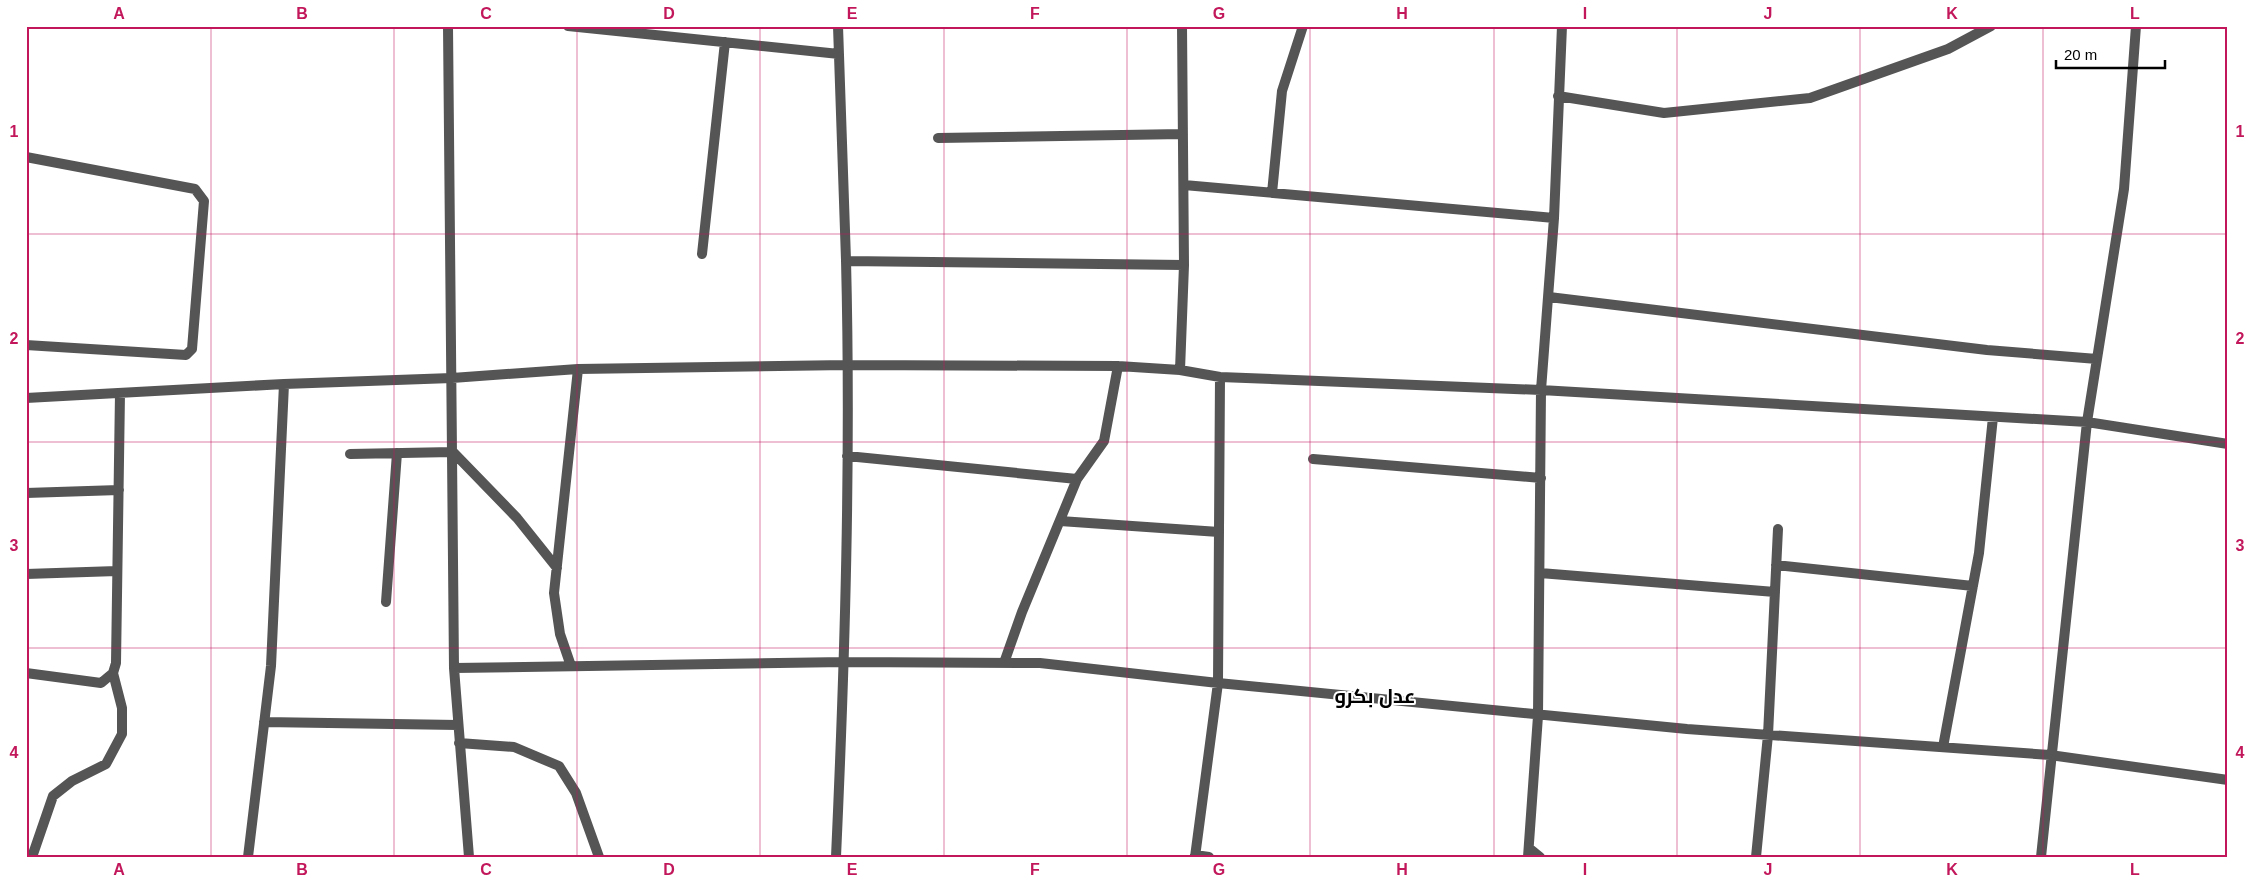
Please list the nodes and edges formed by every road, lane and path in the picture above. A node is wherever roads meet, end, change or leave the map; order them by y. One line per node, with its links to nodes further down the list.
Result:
1 (448, 26): 29 (street)
2 (568, 26): 9 (street)
3 (838, 26): 10 (street)
4 (1182, 26): 12 (street)
5 (1303, 26): 16 (street)
6 (1562, 26): 11 (street)
7 (1991, 26): 11 (street)
8 (2136, 26): 23 (street)
9 (725, 42): 10 (street); 18 (street)
10 (839, 54): 19 (street)
11 (1558, 96): 17 (street)
12 (1183, 134): 13 (street); 15 (street)
13 (938, 138)
14 (26, 157): 22 (street)
15 (1184, 185): 16 (street); 20 (street)
16 (1272, 193): 17 (street)
17 (1554, 218): 21 (street)
18 (702, 254)
19 (846, 261): 20 (street); 24 (street)
20 (1184, 265): 27 (street)
21 (1548, 297): 23 (street); 31 (street)
22 (26, 345)
23 (2097, 359): 35 (street)
24 (847, 365): 25 (street); 26 (street); 40 (street)
25 (1118, 366): 27 (street); 43 (street)
26 (578, 370): 29 (street); 50 (street)
27 (1180, 370): 28 (street)
28 (1220, 377): 31 (street); 48 (street)
29 (452, 378): 30 (street); 37 (street)
30 (284, 384): 32 (street); 65 (street)
31 (1541, 390): 34 (street); 42 (street)
32 (120, 393): 33 (street); 44 (street)
33 (26, 398)
34 (1993, 417): 35 (street); 54 (street)
35 (2087, 422): 36 (street); 70 (street)
36 (2228, 444)
37 (453, 452): 38 (street); 50 (street); 60 (street)
38 (397, 453): 39 (street); 56 (street)
39 (350, 454)
40 (847, 456): 43 (street); 57 (street)
41 (1313, 459): 42 (street)
42 (1541, 478): 52 (street)
43 (1078, 479): 46 (street)
44 (119, 490): 45 (street); 51 (street)
45 (26, 493)
46 (1060, 521): 48 (street); 58 (street)
47 (1778, 530): 49 (street)
48 (1219, 532): 63 (street)
49 (1776, 565): 54 (street); 55 (street)
50 (557, 568): 59 (street)
51 (117, 571): 53 (street); 62 (street)
52 (1540, 573): 55 (street); 64 (street)
53 (26, 574)
54 (1973, 586): 69 (street)
55 (1775, 592): 67 (street)
56 (386, 602)
57 (845, 662): 58 (street); 59 (street); 78 (street)
58 (1004, 663): 63 (street)
59 (571, 666): 60 (street)
60 (454, 668): 66 (street)
61 (26, 673): 62 (street)
62 (113, 673): 74 (street)
63 (1218, 683): 64 (street); 73 (street)
64 (1538, 716): 67 (street); 72 (street)
65 (264, 722): 66 (street); 75 (street)
66 (458, 725): 68 (street)
67 (1768, 735): 69 (street); 81 (street)
68 (459, 742): 76 (street); 77 (street)
69 (1943, 747): 70 (street)
70 (2050, 755): 71 (street); 82 (street)
71 (2228, 780)
72 (1529, 852): 80 (street)
73 (1195, 856): 79 (street)
74 (32, 857)
75 (248, 857)
76 (469, 857)
77 (599, 857)
78 (836, 857)
79 (1209, 857)
80 (1540, 857)
81 (1756, 857)
82 (2041, 857)

